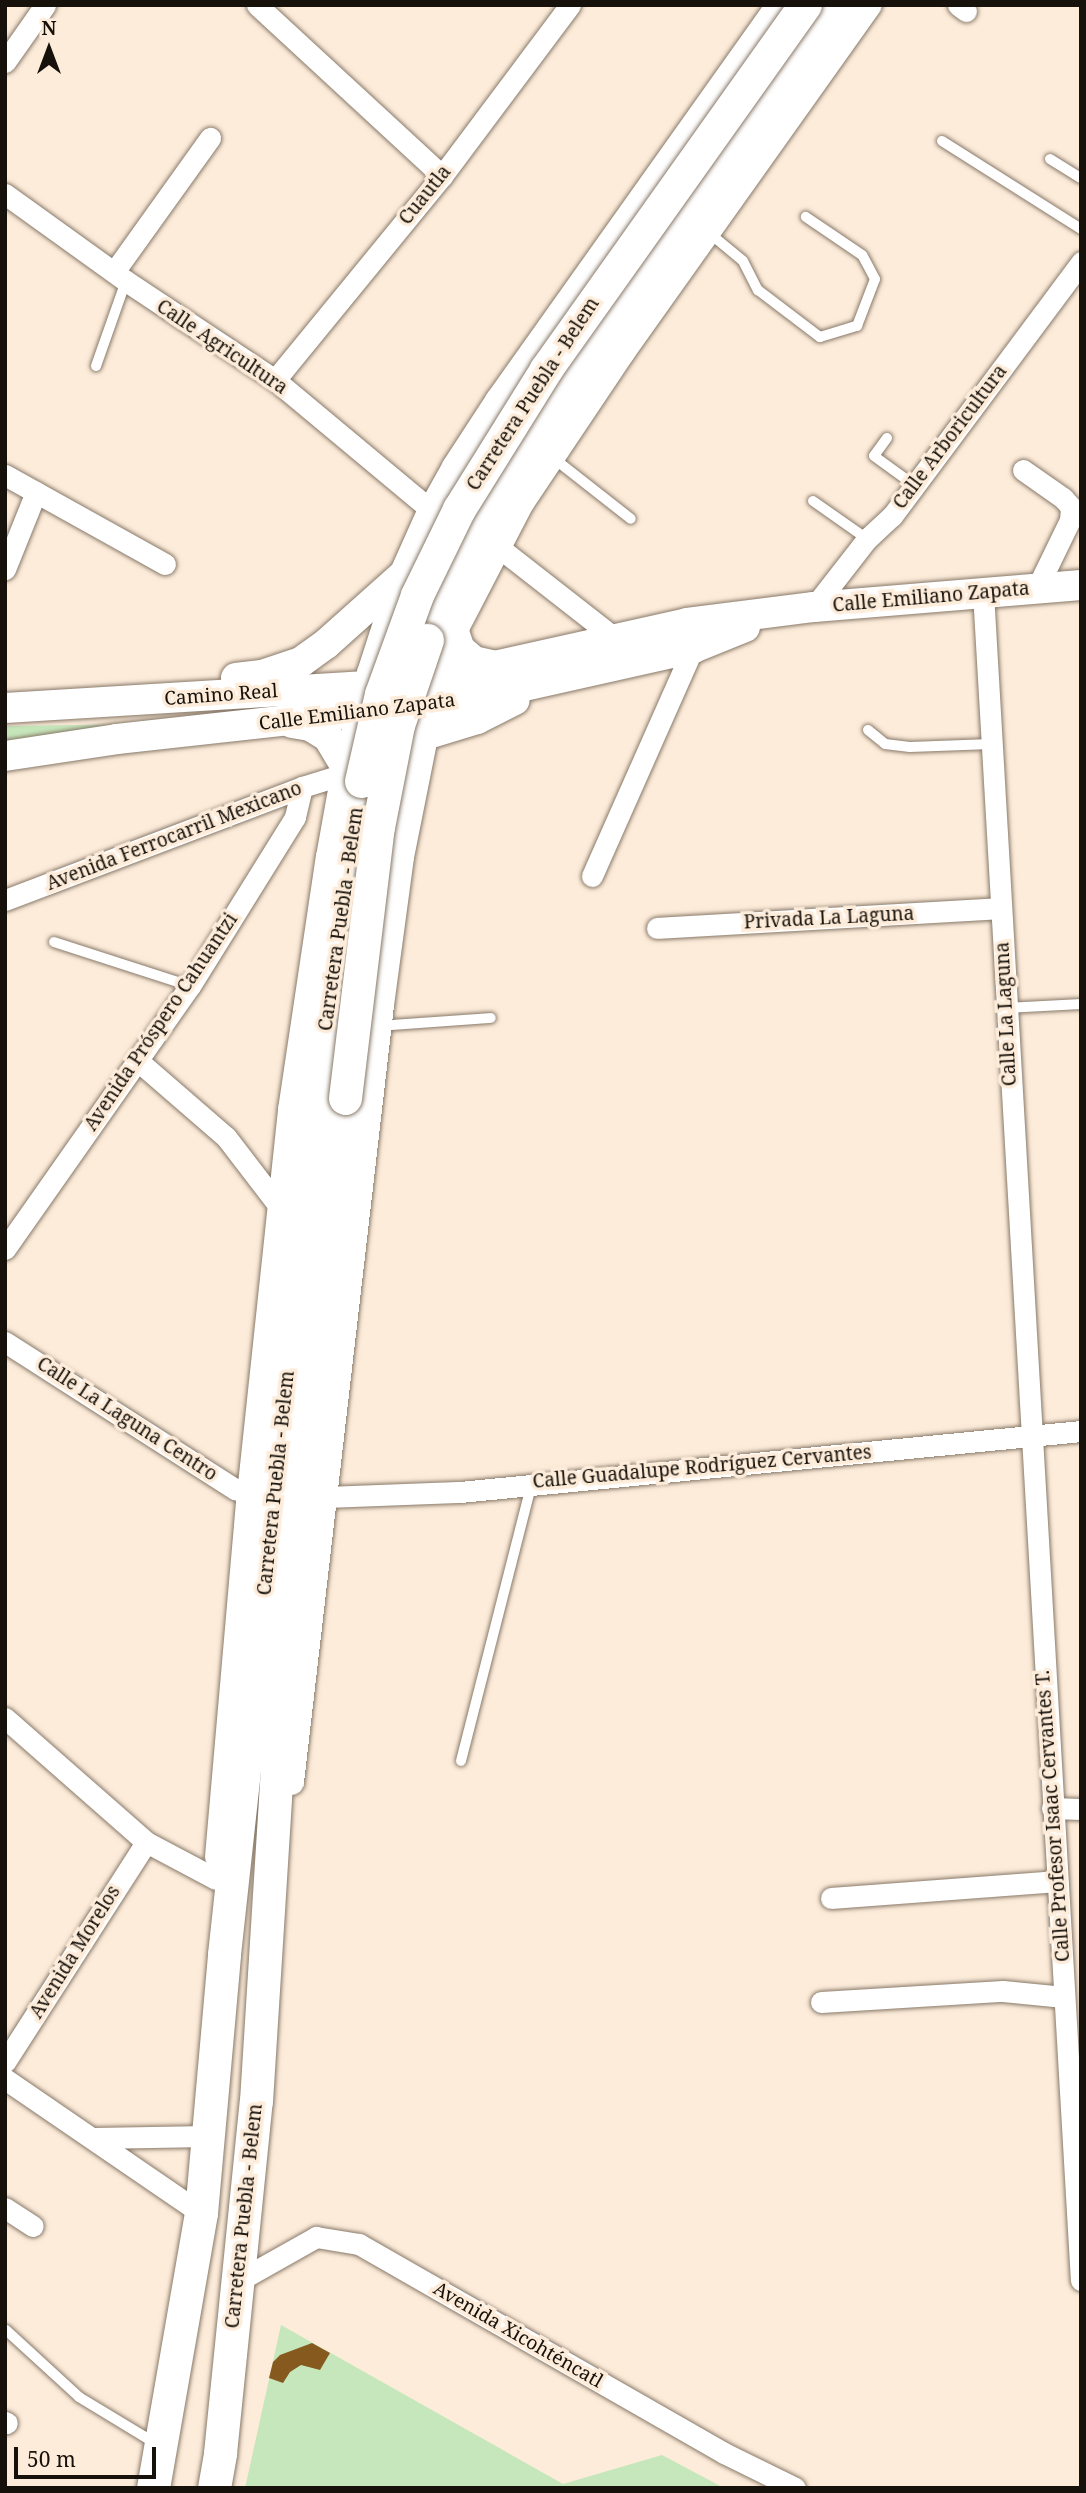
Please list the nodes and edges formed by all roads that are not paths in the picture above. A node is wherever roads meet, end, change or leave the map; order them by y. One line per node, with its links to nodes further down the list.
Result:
1 (45, 5): 8 (street)
2 (257, 5): 12 (street)
3 (570, 5): 12 (street, Cuautla)
4 (779, 5): 29 (street, Carretera Puebla - Belem)
5 (805, 5): 76 (main road, Carretera Puebla - Belem, bridge)
6 (837, 5): 76 (main road, Carretera Puebla - Belem, bridge)
7 (869, 5): 17 (street, Carretera Puebla - Belem)
8 (6, 59)
9 (210, 138): 19 (street)
10 (942, 141): 16 (lane)
11 (1050, 159): 13 (lane)
12 (442, 176): 21 (street, Cuautla)
13 (1081, 178)
14 (5, 194): 19 (street, Calle Agricultura)
15 (806, 217): 17 (lane)
16 (1081, 229)
17 (708, 232): 23 (street, Carretera Puebla - Belem)
18 (1081, 262): 26 (street, Calle Arboricultura)
19 (120, 277): 20 (lane); 21 (street, Calle Agricultura)
20 (96, 366)
21 (275, 380): 29 (street, Calle Agricultura)
22 (887, 438): 26 (lane)
23 (552, 457): 30 (lane); 32 (street, Carretera Puebla - Belem)
24 (7, 470): 27 (street)
25 (1023, 470): 37 (street)
26 (914, 485): 31 (street, Calle Arboricultura)
27 (36, 492): 33 (street); 34 (street)
28 (813, 501): 31 (lane)
29 (431, 510): 35 (street, Carretera Puebla - Belem)
30 (631, 519)
31 (867, 539): 39 (street, Calle Arboricultura)
32 (497, 546): 41 (street, Carretera Puebla - Belem); 42 (street)
33 (164, 564)
34 (5, 569)
35 (401, 576): 46 (street, Carretera Puebla - Belem); 47 (main road)
36 (1081, 585): 37 (main road, Calle Emiliano Zapata)
37 (1037, 588): 38 (main road, Calle Emiliano Zapata)
38 (982, 592): 39 (main road, Calle Emiliano Zapata); 51 (street, Calle La Laguna)
39 (814, 607): 40 (main road, Calle Emiliano Zapata)
40 (781, 612): 42 (main road, Calle Emiliano Zapata); 43 (main road, Calle Emiliano Zapata)
41 (454, 632): 44 (main road); 45 (street, Carretera Puebla - Belem)
42 (616, 639): 44 (main road, Calle Emiliano Zapata)
43 (694, 648): 49 (main road, Calle Emiliano Zapata); 55 (street)
44 (495, 666): 45 (main road, Calle Emiliano Zapata)
45 (437, 677): 46 (main road, Camino Real); 49 (street, Carretera Puebla - Belem)
46 (363, 699): 47 (main road, Camino Real); 48 (main road, Calle Emiliano Zapata); 49 (main road, Calle Emiliano Zapata); 53 (street, Carretera Puebla - Belem)
47 (18, 707)
48 (281, 721): 52 (main road, Calle Emiliano Zapata); 53 (main road)
49 (427, 721): 64 (street, Carretera Puebla - Belem)
50 (868, 730): 51 (lane)
51 (991, 744): 57 (street, Calle La Laguna)
52 (5, 756)
53 (345, 771): 54 (street, Avenida Ferrocarril Mexicano); 66 (street, Carretera Puebla - Belem)
54 (302, 787): 56 (street, Avenida Ferrocarril Mexicano); 60 (street, Avenida Próspero Cahuantzi)
55 (592, 876)
56 (5, 901)
57 (1000, 908): 58 (street, Privada La Laguna); 62 (street, Calle La Laguna)
58 (657, 929)
59 (54, 942): 60 (lane)
60 (190, 986): 65 (street, Avenida Próspero Cahuantzi)
61 (1081, 1004): 62 (lane)
62 (1006, 1008): 70 (street, Calle La Laguna)
63 (491, 1018): 64 (lane)
64 (379, 1026): 73 (street, Carretera Puebla - Belem)
65 (137, 1060): 66 (street); 67 (street, Avenida Próspero Cahuantzi)
66 (282, 1210): 72 (street, Carretera Puebla - Belem)
67 (5, 1249)
68 (5, 1342): 72 (street, Calle La Laguna Centro)
69 (1081, 1431): 70 (street, Calle Guadalupe Rodríguez Cervantes)
70 (1030, 1436): 71 (street, Calle Guadalupe Rodríguez Cervantes); 77 (street, Calle Profesor Isaac Cervantes T.)
71 (532, 1483): 73 (street, Calle Guadalupe Rodríguez Cervantes); 75 (lane)
72 (250, 1494): 80 (street, Carretera Puebla - Belem)
73 (323, 1497): 83 (street, Carretera Puebla - Belem)
74 (5, 1718): 79 (street)
75 (461, 1761)
76 (262, 1768): 83 (main road, Carretera Puebla - Belem); 84 (main road, Carretera Puebla - Belem)
77 (1052, 1808): 78 (street); 81 (street, Calle Profesor Isaac Cervantes T.)
78 (1081, 1809)
79 (146, 1842): 80 (street); 87 (street, Avenida Morelos)
80 (216, 1879): 84 (street, Carretera Puebla - Belem)
81 (1057, 1881): 82 (street); 85 (street, Calle Profesor Isaac Cervantes T.)
82 (831, 1898)
83 (265, 1943): 97 (main road, Carretera Puebla - Belem)
84 (224, 1954): 89 (main road, Carretera Puebla - Belem)
85 (1064, 1997): 86 (street); 91 (street, Calle Profesor Isaac Cervantes T.)
86 (821, 2003)
87 (5, 2062)
88 (5, 2079): 90 (street)
89 (208, 2136): 90 (street); 94 (main road, Carretera Puebla - Belem)
90 (94, 2138): 94 (street)
91 (1077, 2157): 93 (street, Calle Profesor Isaac Cervantes T.)
92 (5, 2208): 95 (street)
93 (1079, 2209): 96 (street, Calle Profesor Isaac Cervantes T.)
94 (201, 2213): 99 (main road, Carretera Puebla - Belem)
95 (33, 2226)
96 (1081, 2280)
97 (238, 2281): 101 (main road, Carretera Puebla - Belem); 102 (street, Avenida Xicohténcatl)
98 (6, 2330): 99 (lane)
99 (161, 2446): 100 (main road, Carretera Puebla - Belem)
100 (153, 2488)
101 (214, 2488)
102 (795, 2488)

